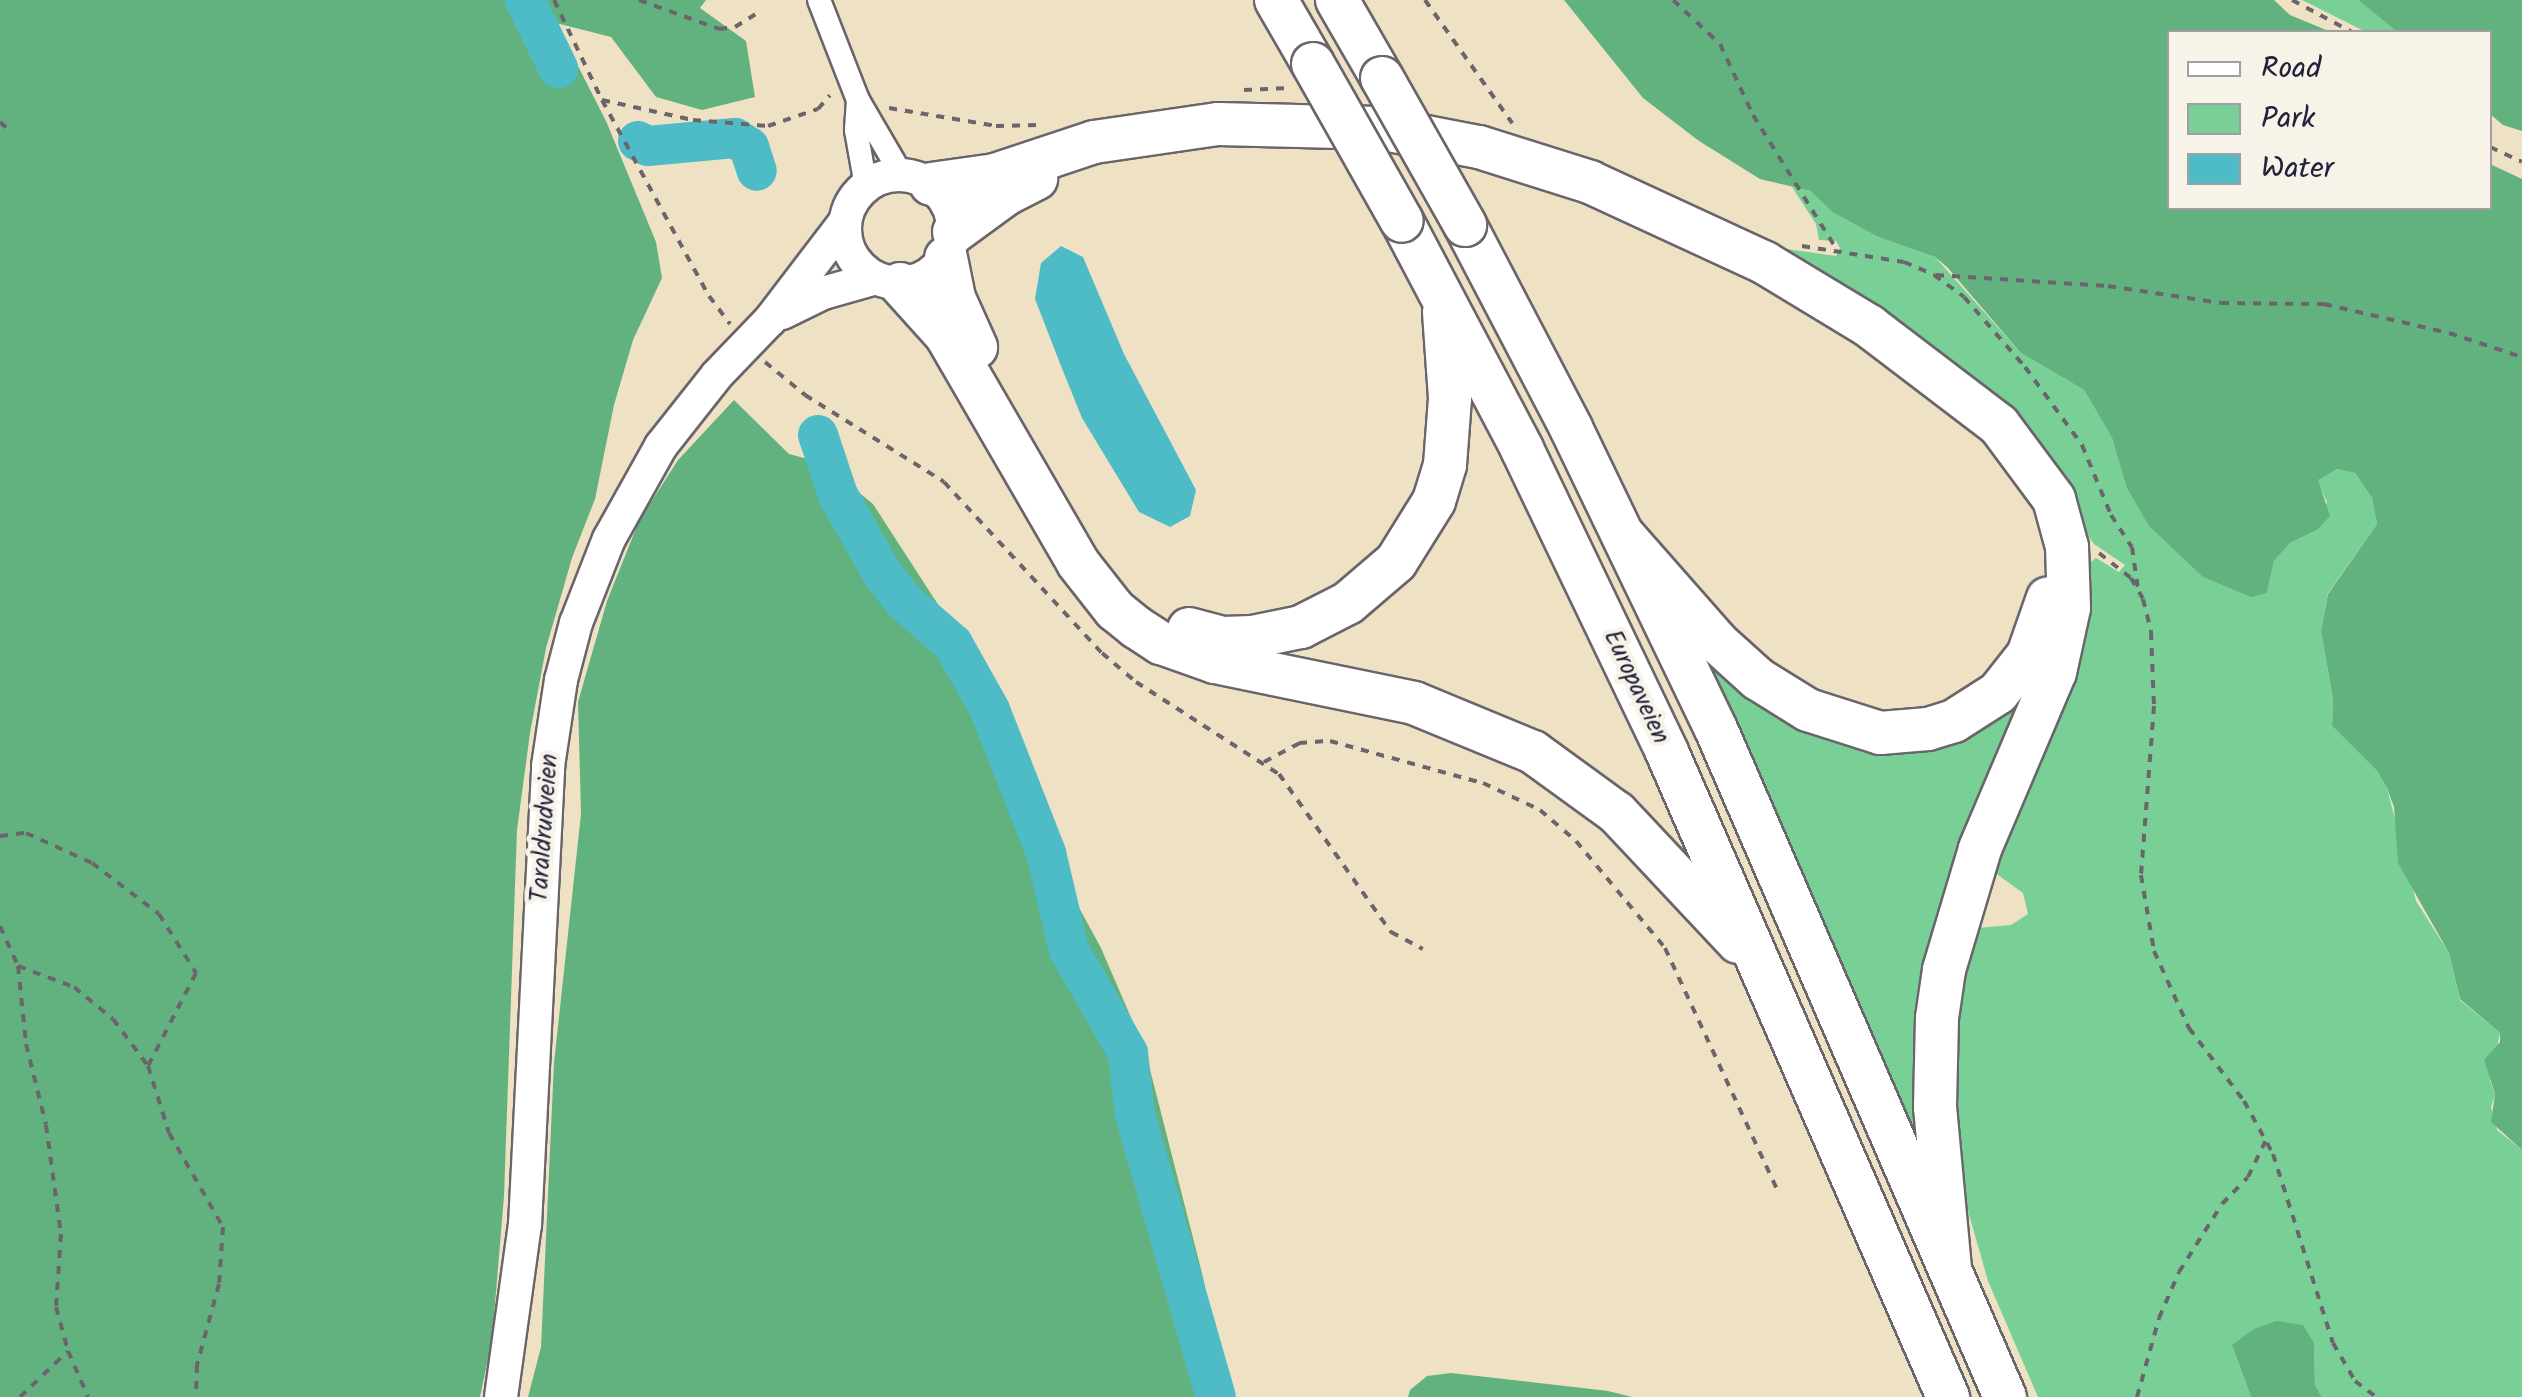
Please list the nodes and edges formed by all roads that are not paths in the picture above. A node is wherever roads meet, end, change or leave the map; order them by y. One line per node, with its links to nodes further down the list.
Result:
1 (819, 0): 4 (street)
2 (1276, 0): 10 (highway, Europaveien, bridge)
3 (1337, 0): 12 (highway, bridge)
4 (858, 100): 5 (street); 6 (street)
5 (916, 179): 6 (main road); 8 (main road); 14 (highway)
6 (866, 186): 7 (main road)
7 (845, 222): 9 (main road); 11 (main road, Taraldrudveien)
8 (950, 245): 9 (main road); 10 (highway); 12 (highway)
9 (888, 281): 11 (main road, Taraldrudveien); 13 (highway)
10 (1443, 296): 13 (highway, Europaveien)
11 (770, 320): 15 (main road, Taraldrudveien)
12 (1624, 536): 14 (highway)
13 (1768, 978): 16 (highway, Europaveien)
14 (1950, 1269): 17 (highway)
15 (500, 1397)
16 (1948, 1397)
17 (2005, 1397)

